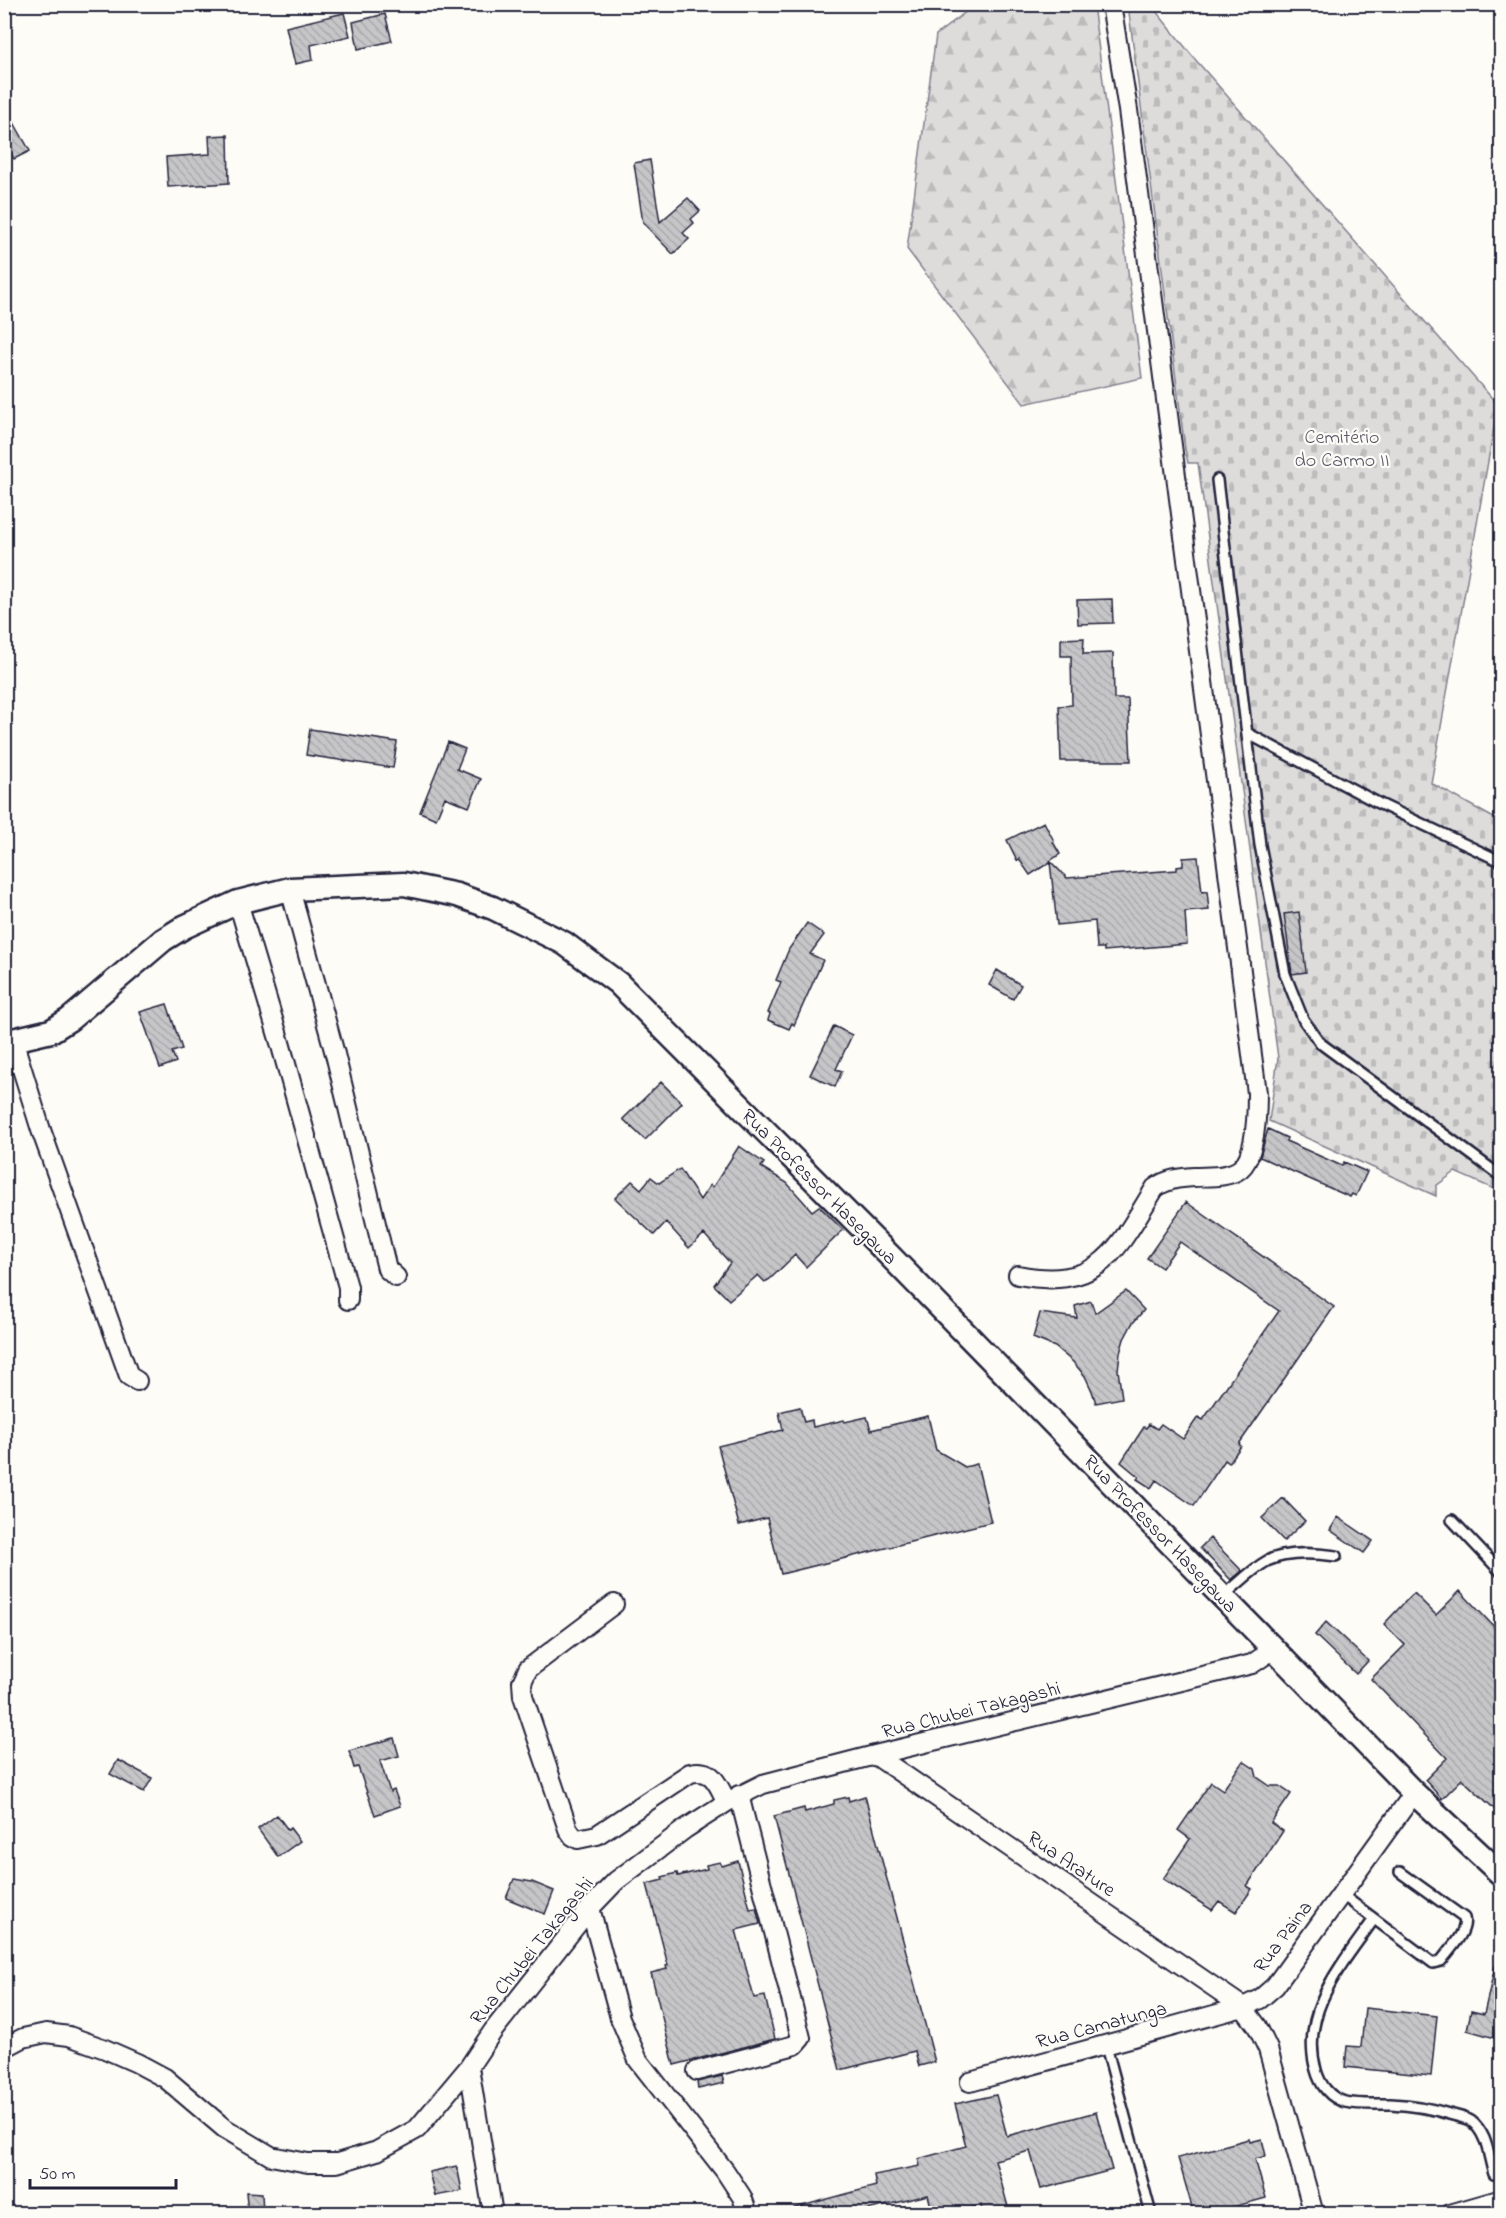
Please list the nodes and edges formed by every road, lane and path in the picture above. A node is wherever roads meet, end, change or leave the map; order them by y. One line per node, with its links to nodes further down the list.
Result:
1 (1111, 4): 9 (street)
2 (1217, 480): 3 (lane)
3 (1247, 733): 4 (lane); 8 (lane)
4 (1502, 862)
5 (290, 889): 6 (street, Rua Professor Hasegawa); 10 (street); 16 (street, Rua Professor Hasegawa)
6 (238, 902): 7 (street, Rua Professor Hasegawa); 11 (street)
7 (9, 1040): 12 (street)
8 (1502, 1177)
9 (1018, 1275)
10 (396, 1276)
11 (348, 1300)
12 (137, 1381)
13 (1452, 1520): 15 (lane)
14 (1336, 1556): 16 (lane)
15 (1502, 1573)
16 (1223, 1596): 18 (street, Rua Professor Hasegawa)
17 (614, 1604): 21 (street)
18 (1274, 1649): 19 (street, Rua Chubei Takagashi); 20 (street, Rua Professor Hasegawa)
19 (875, 1755): 21 (street, Rua Chubei Takagashi); 27 (street, Rua Arature)
20 (1414, 1793): 23 (street, Rua Professor Hasegawa); 24 (street, Rua Paina)
21 (733, 1798): 25 (street, Rua Chubei Takagashi); 31 (street)
22 (1400, 1872): 26 (lane)
23 (1502, 1875)
24 (1341, 1894): 26 (lane); 27 (street, Rua Paina)
25 (590, 1908): 30 (street, Rua Chubei Takagashi); 36 (street)
26 (1374, 1919): 33 (lane)
27 (1243, 2007): 28 (street, Rua Camatunga); 38 (street)
28 (1106, 2046): 32 (street, Rua Camatunga); 37 (lane)
29 (4, 2048): 30 (street, Rua Chubei Takagashi)
30 (469, 2067): 35 (street)
31 (697, 2071)
32 (970, 2082)
33 (1502, 2175)
34 (1502, 2199): 39 (street)
35 (493, 2214)
36 (748, 2214)
37 (1151, 2214)
38 (1314, 2214)
39 (1449, 2214)

